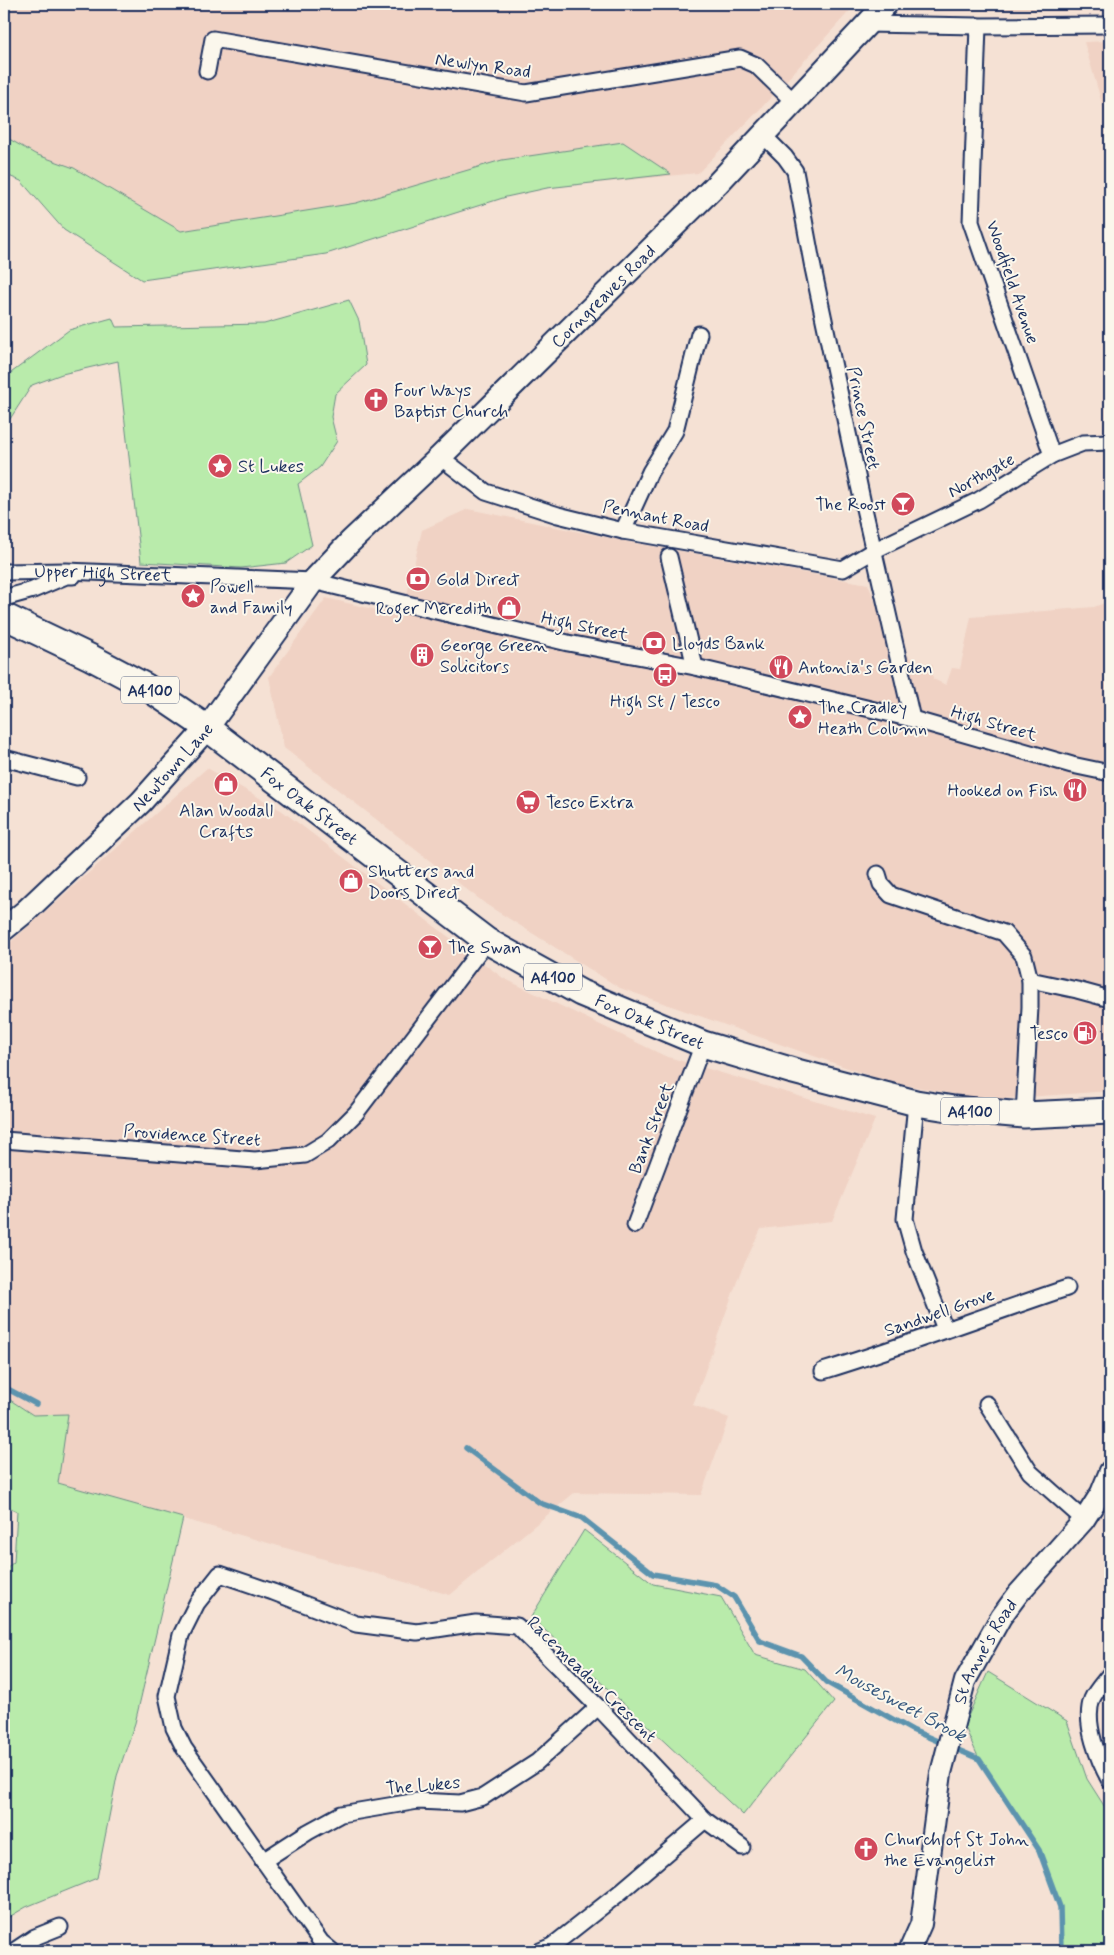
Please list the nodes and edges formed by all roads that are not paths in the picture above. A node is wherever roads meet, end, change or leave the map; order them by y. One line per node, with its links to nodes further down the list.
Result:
1 (886, 4): 2 (main road, Corngreaves Road)
2 (866, 24): 4 (street); 6 (main road, Corngreaves Road)
3 (1110, 25): 4 (street)
4 (978, 26): 10 (street, Woodfield Avenue)
5 (207, 70): 6 (street, Newlyn Road)
6 (793, 101): 7 (main road, Corngreaves Road)
7 (762, 134): 11 (main road, Corngreaves Road); 13 (street, Prince Street)
8 (699, 334): 12 (street)
9 (1110, 442): 10 (street, Northgate)
10 (1052, 455): 13 (street, Northgate)
11 (440, 457): 12 (street, Pennant Road); 16 (main road, Corngreaves Road)
12 (623, 531): 13 (street, Pennant Road)
13 (873, 551): 20 (street, Prince Street)
14 (669, 557): 19 (street)
15 (4, 572): 16 (street, Upper High Street)
16 (313, 581): 17 (street, Upper High Street); 19 (street, High Street); 21 (main road, Newtown Lane)
17 (4, 598)
18 (4, 616): 21 (main road, A4100)
19 (695, 667): 20 (street, High Street)
20 (912, 719): 23 (street, High Street)
21 (207, 728): 26 (main road, Newtown Lane); 27 (main road, Fox Oak Street / A4100)
22 (4, 758): 24 (street)
23 (1110, 773)
24 (77, 777)
25 (878, 874): 28 (street)
26 (4, 929)
27 (487, 941): 30 (main road, Fox Oak Street / A4100); 34 (street, Providence Street)
28 (1030, 980): 29 (street); 33 (street)
29 (1110, 999)
30 (703, 1044): 31 (main road, Fox Oak Street / A4100); 35 (street, Bank Street)
31 (916, 1103): 33 (main road, Fox Oak Street / A4100); 37 (street)
32 (1110, 1111): 33 (main road, Fox Oak Street / A4100)
33 (1024, 1115)
34 (4, 1140)
35 (635, 1225)
36 (1067, 1288): 37 (street, Sandwell Grove)
37 (945, 1329): 38 (street, Sandwell Grove)
38 (823, 1371)
39 (987, 1404): 42 (street)
40 (1110, 1471): 41 (street, St Anne's Road)
41 (1106, 1496): 42 (street, St Anne's Road)
42 (1084, 1520): 54 (street, St Anne's Road)
43 (1110, 1674): 45 (street)
44 (598, 1707): 46 (street, Racemeadow Crescent); 48 (street, The Lukes); 48 (street, Racemeadow Crescent)
45 (1110, 1781)
46 (705, 1820): 47 (street, Racemeadow Crescent); 53 (street)
47 (742, 1847)
48 (263, 1861): 52 (street, Racemeadow Crescent)
49 (60, 1927): 50 (street)
50 (39, 1944): 51 (street)
51 (14, 1951)
52 (332, 1951)
53 (540, 1951)
54 (909, 1951)

